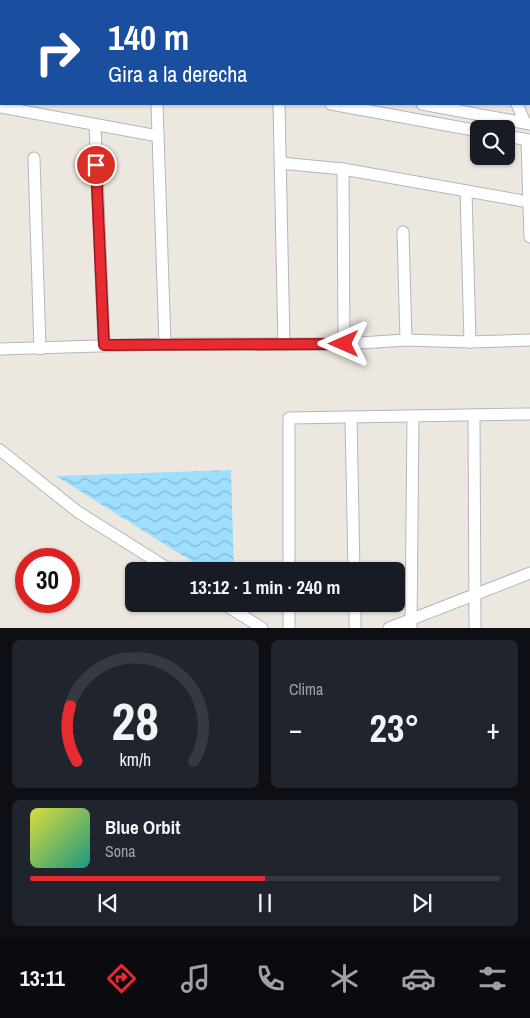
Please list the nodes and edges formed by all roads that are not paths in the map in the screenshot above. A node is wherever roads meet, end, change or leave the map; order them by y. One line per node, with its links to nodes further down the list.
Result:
1 (157, 105): 10 (street)
2 (279, 105): 14 (street)
3 (336, 105): 9 (street)
4 (427, 105): 7 (street)
5 (518, 105): 7 (street)
6 (0, 107): 8 (street)
7 (527, 124)
8 (95, 125): 10 (street); 25 (street)
9 (470, 129)
10 (158, 136): 23 (street)
11 (515, 138): 12 (street)
12 (529, 140): 17 (street)
13 (34, 158): 28 (street)
14 (280, 163): 15 (street); 26 (street)
15 (343, 169): 16 (street); 24 (street)
16 (466, 191): 17 (street); 22 (street)
17 (529, 202): 19 (street)
18 (402, 232): 20 (street)
19 (530, 237)
20 (406, 340): 22 (street); 24 (street)
21 (530, 340): 22 (street)
22 (470, 342)
23 (165, 344): 25 (street); 26 (street)
24 (344, 344): 26 (street)
25 (104, 345): 28 (street)
26 (284, 345)
27 (0, 349): 28 (street)
28 (40, 349)
29 (530, 414): 30 (street)
30 (474, 415): 31 (street); 38 (street)
31 (413, 416): 32 (street); 42 (street)
32 (351, 417): 35 (street); 36 (street)
33 (0, 450): 34 (street)
34 (158, 562)
35 (289, 562)
36 (354, 562)
37 (530, 573): 38 (street)
38 (475, 594): 42 (street); 47 (street)
39 (237, 612): 43 (street)
40 (289, 612): 44 (street)
41 (355, 612): 45 (street)
42 (411, 624): 46 (street)
43 (262, 628)
44 (288, 628)
45 (355, 628)
46 (389, 628)
47 (475, 628)

